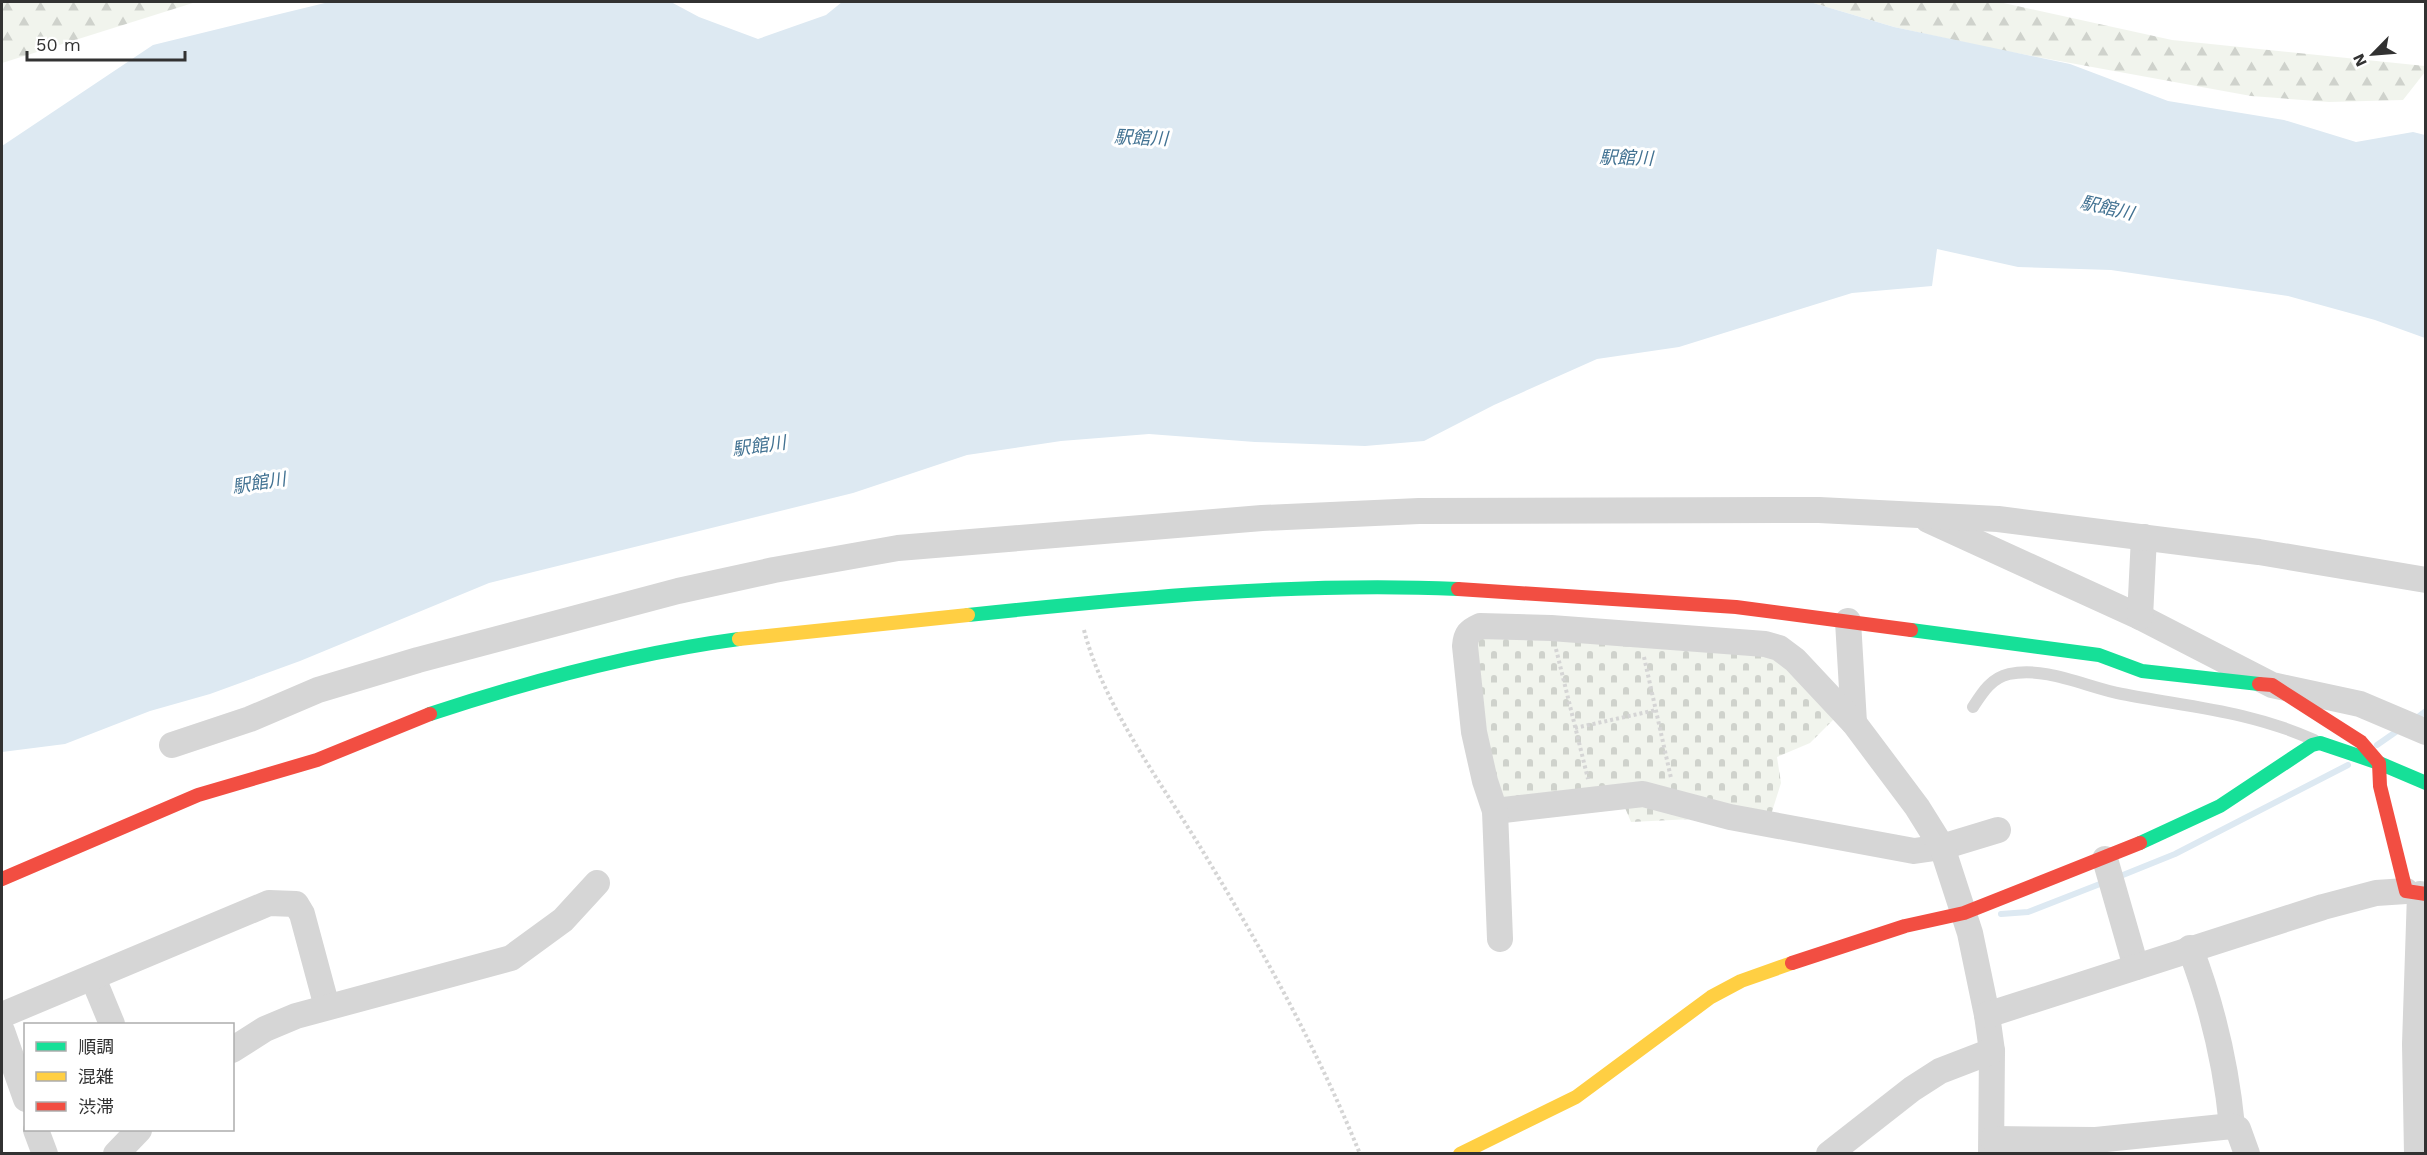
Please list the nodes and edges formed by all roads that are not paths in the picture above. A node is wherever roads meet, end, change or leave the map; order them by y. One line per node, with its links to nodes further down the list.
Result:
1 (1916, 515): 2 (street); 4 (street); 11 (street)
2 (2144, 537): 3 (street); 4 (street)
3 (2426, 580)
4 (2140, 617): 6 (street)
5 (1848, 621): 6 (street); 8 (street); 18 (street)
6 (2272, 685): 9 (street); 12 (street)
7 (1973, 707): 10 (lane)
8 (1854, 723): 14 (street); 16 (street)
9 (2426, 732)
10 (2320, 743): 12 (street); 17 (street)
11 (172, 746)
12 (2379, 763): 13 (street); 20 (street)
13 (2426, 783)
14 (1495, 811): 16 (street); 22 (street)
15 (1998, 830): 16 (street)
16 (1942, 847): 21 (street)
17 (2105, 859): 21 (street); 24 (street)
18 (2, 879)
19 (597, 883): 26 (street)
20 (2417, 893): 23 (street); 43 (street)
21 (1964, 913): 28 (street); 40 (street)
22 (1500, 939)
23 (2190, 948): 24 (street); 34 (street)
24 (2136, 967): 28 (street)
25 (93, 978): 26 (street); 27 (street); 29 (street)
26 (327, 1007): 31 (street)
27 (2, 1015)
28 (1988, 1015): 32 (street)
29 (112, 1023)
30 (2, 1031): 33 (street)
31 (234, 1049)
32 (1992, 1051): 37 (street); 41 (street)
33 (24, 1093)
34 (2232, 1126): 37 (street); 42 (street)
35 (36, 1131): 38 (street)
36 (138, 1131): 39 (street)
37 (1992, 1146)
38 (45, 1154)
39 (116, 1154)
40 (1460, 1154)
41 (1829, 1154)
42 (2247, 1154)
43 (2417, 1154)

